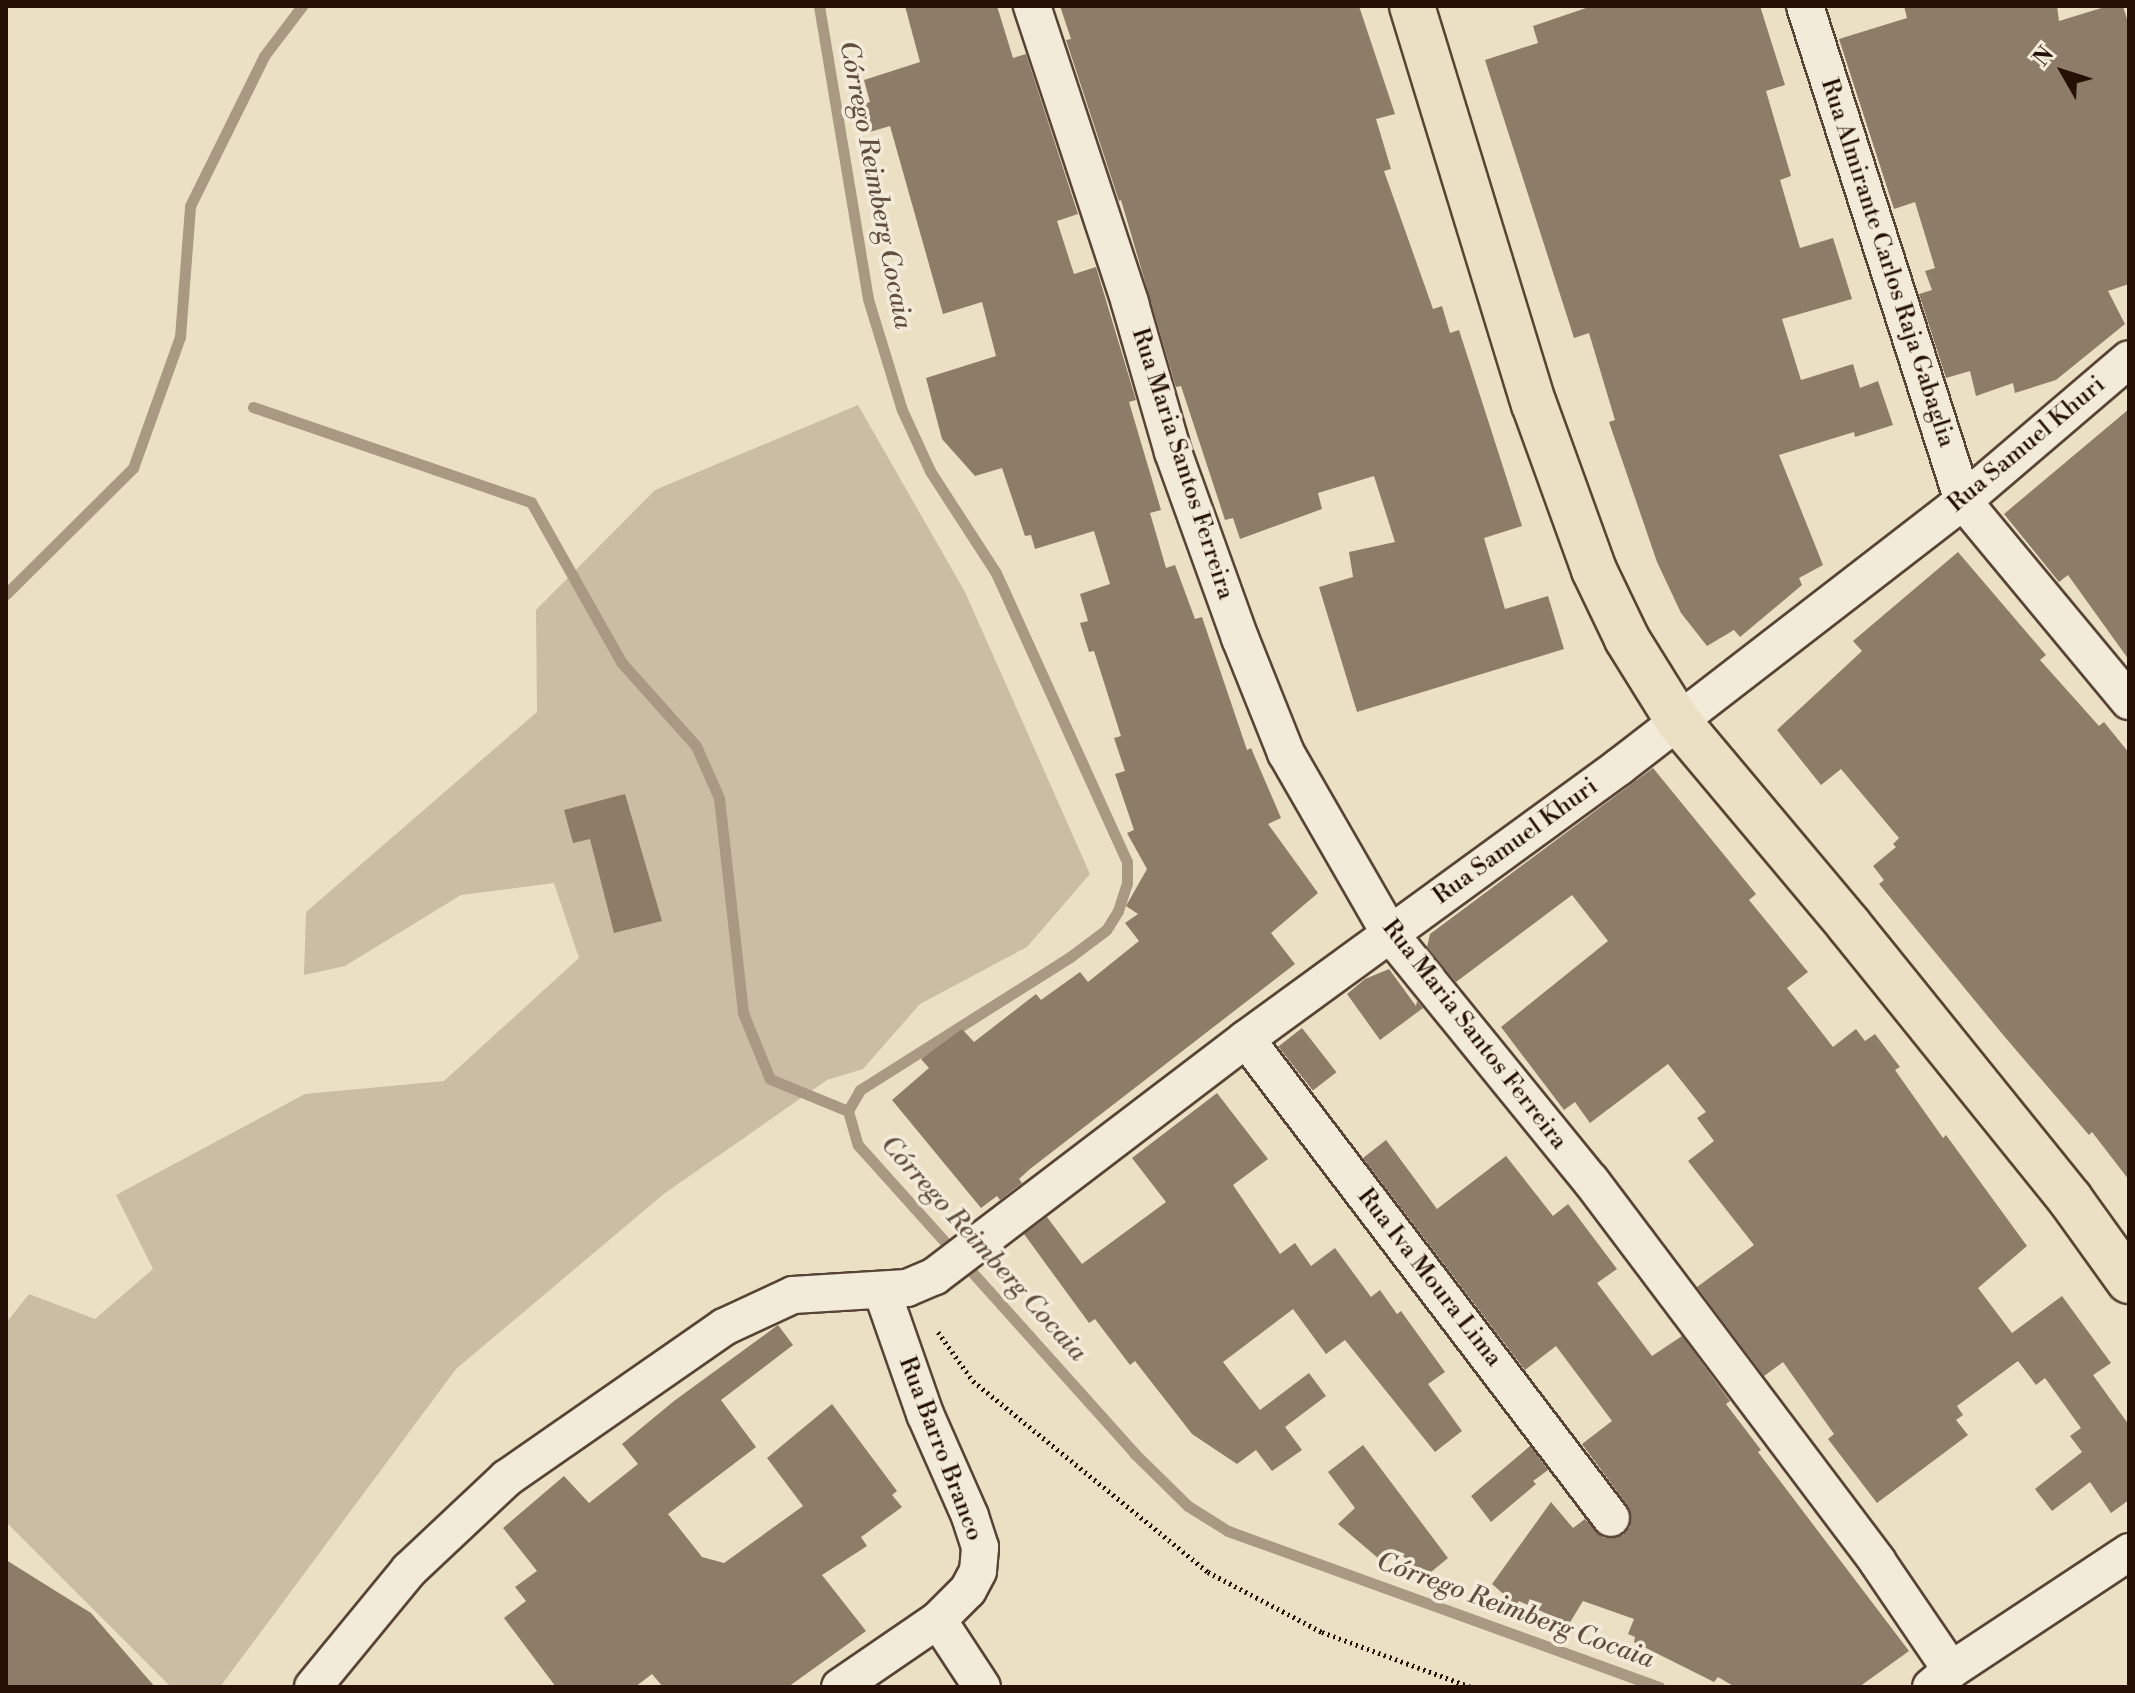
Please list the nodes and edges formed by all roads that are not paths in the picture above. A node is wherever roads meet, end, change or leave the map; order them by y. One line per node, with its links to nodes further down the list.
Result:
1 (1032, 6): 8 (street, Rua Maria Santos Ferreira)
2 (1412, 6): 7 (main road)
3 (1805, 6): 5 (street, Rua Almirante Carlos Raja Gabaglia)
4 (2129, 359): 5 (street, Rua Samuel Khuri)
5 (1963, 501): 6 (street, Rua Almirante Carlos Raja Gabaglia); 7 (street, Rua Samuel Khuri)
6 (2129, 701)
7 (1678, 721): 8 (street, Rua Samuel Khuri); 10 (main road)
8 (1390, 934): 9 (street, Rua Samuel Khuri); 15 (street, Rua Maria Santos Ferreira)
9 (1246, 1039): 11 (street, Rua Samuel Khuri); 12 (street, Rua Iva Moura Lima)
10 (2129, 1281)
11 (908, 1285): 14 (street, Rua Barro Branco); 16 (street)
12 (1611, 1518)
13 (2129, 1552): 15 (street)
14 (938, 1620): 17 (street, Rua Barro Branco); 18 (street)
15 (1941, 1678)
16 (313, 1687)
17 (840, 1687)
18 (982, 1687)

